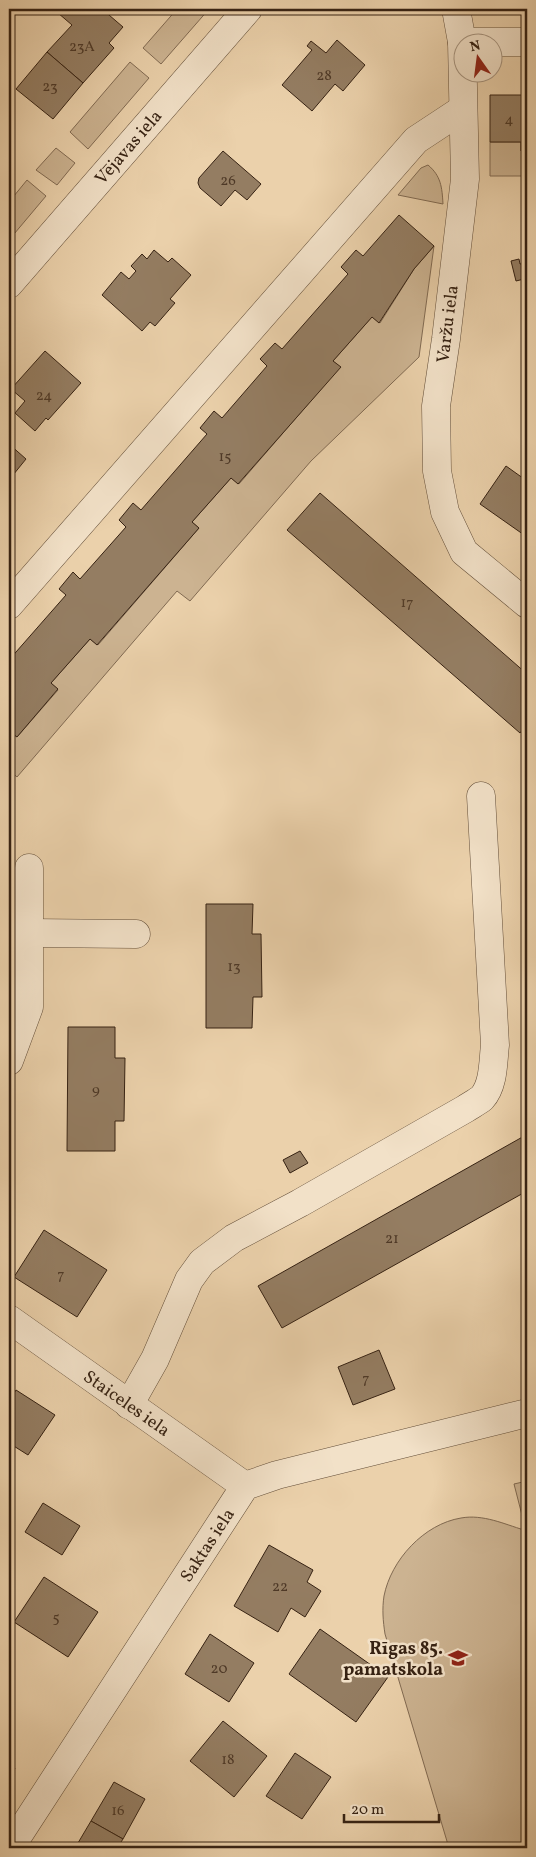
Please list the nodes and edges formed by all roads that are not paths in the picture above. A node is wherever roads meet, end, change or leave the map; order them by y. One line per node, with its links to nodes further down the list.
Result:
1 (248, 9): 8 (street, Vējavas iela)
2 (456, 9): 3 (street, Varžu iela)
3 (460, 32)
4 (504, 42): 5 (street)
5 (527, 42)
6 (463, 82): 7 (street, Varžu iela)
7 (463, 109): 9 (street, Varžu iela); 10 (street)
8 (9, 284)
9 (527, 604)
10 (9, 605)
11 (481, 796): 17 (street)
12 (29, 868): 13 (street)
13 (29, 932): 14 (street); 15 (street)
14 (136, 934)
15 (9, 1061)
16 (9, 1319): 17 (street, Staiceles iela)
17 (129, 1405): 19 (street, Staiceles iela)
18 (527, 1413): 19 (street)
19 (245, 1486): 20 (street, Saktas iela)
20 (10, 1848)

